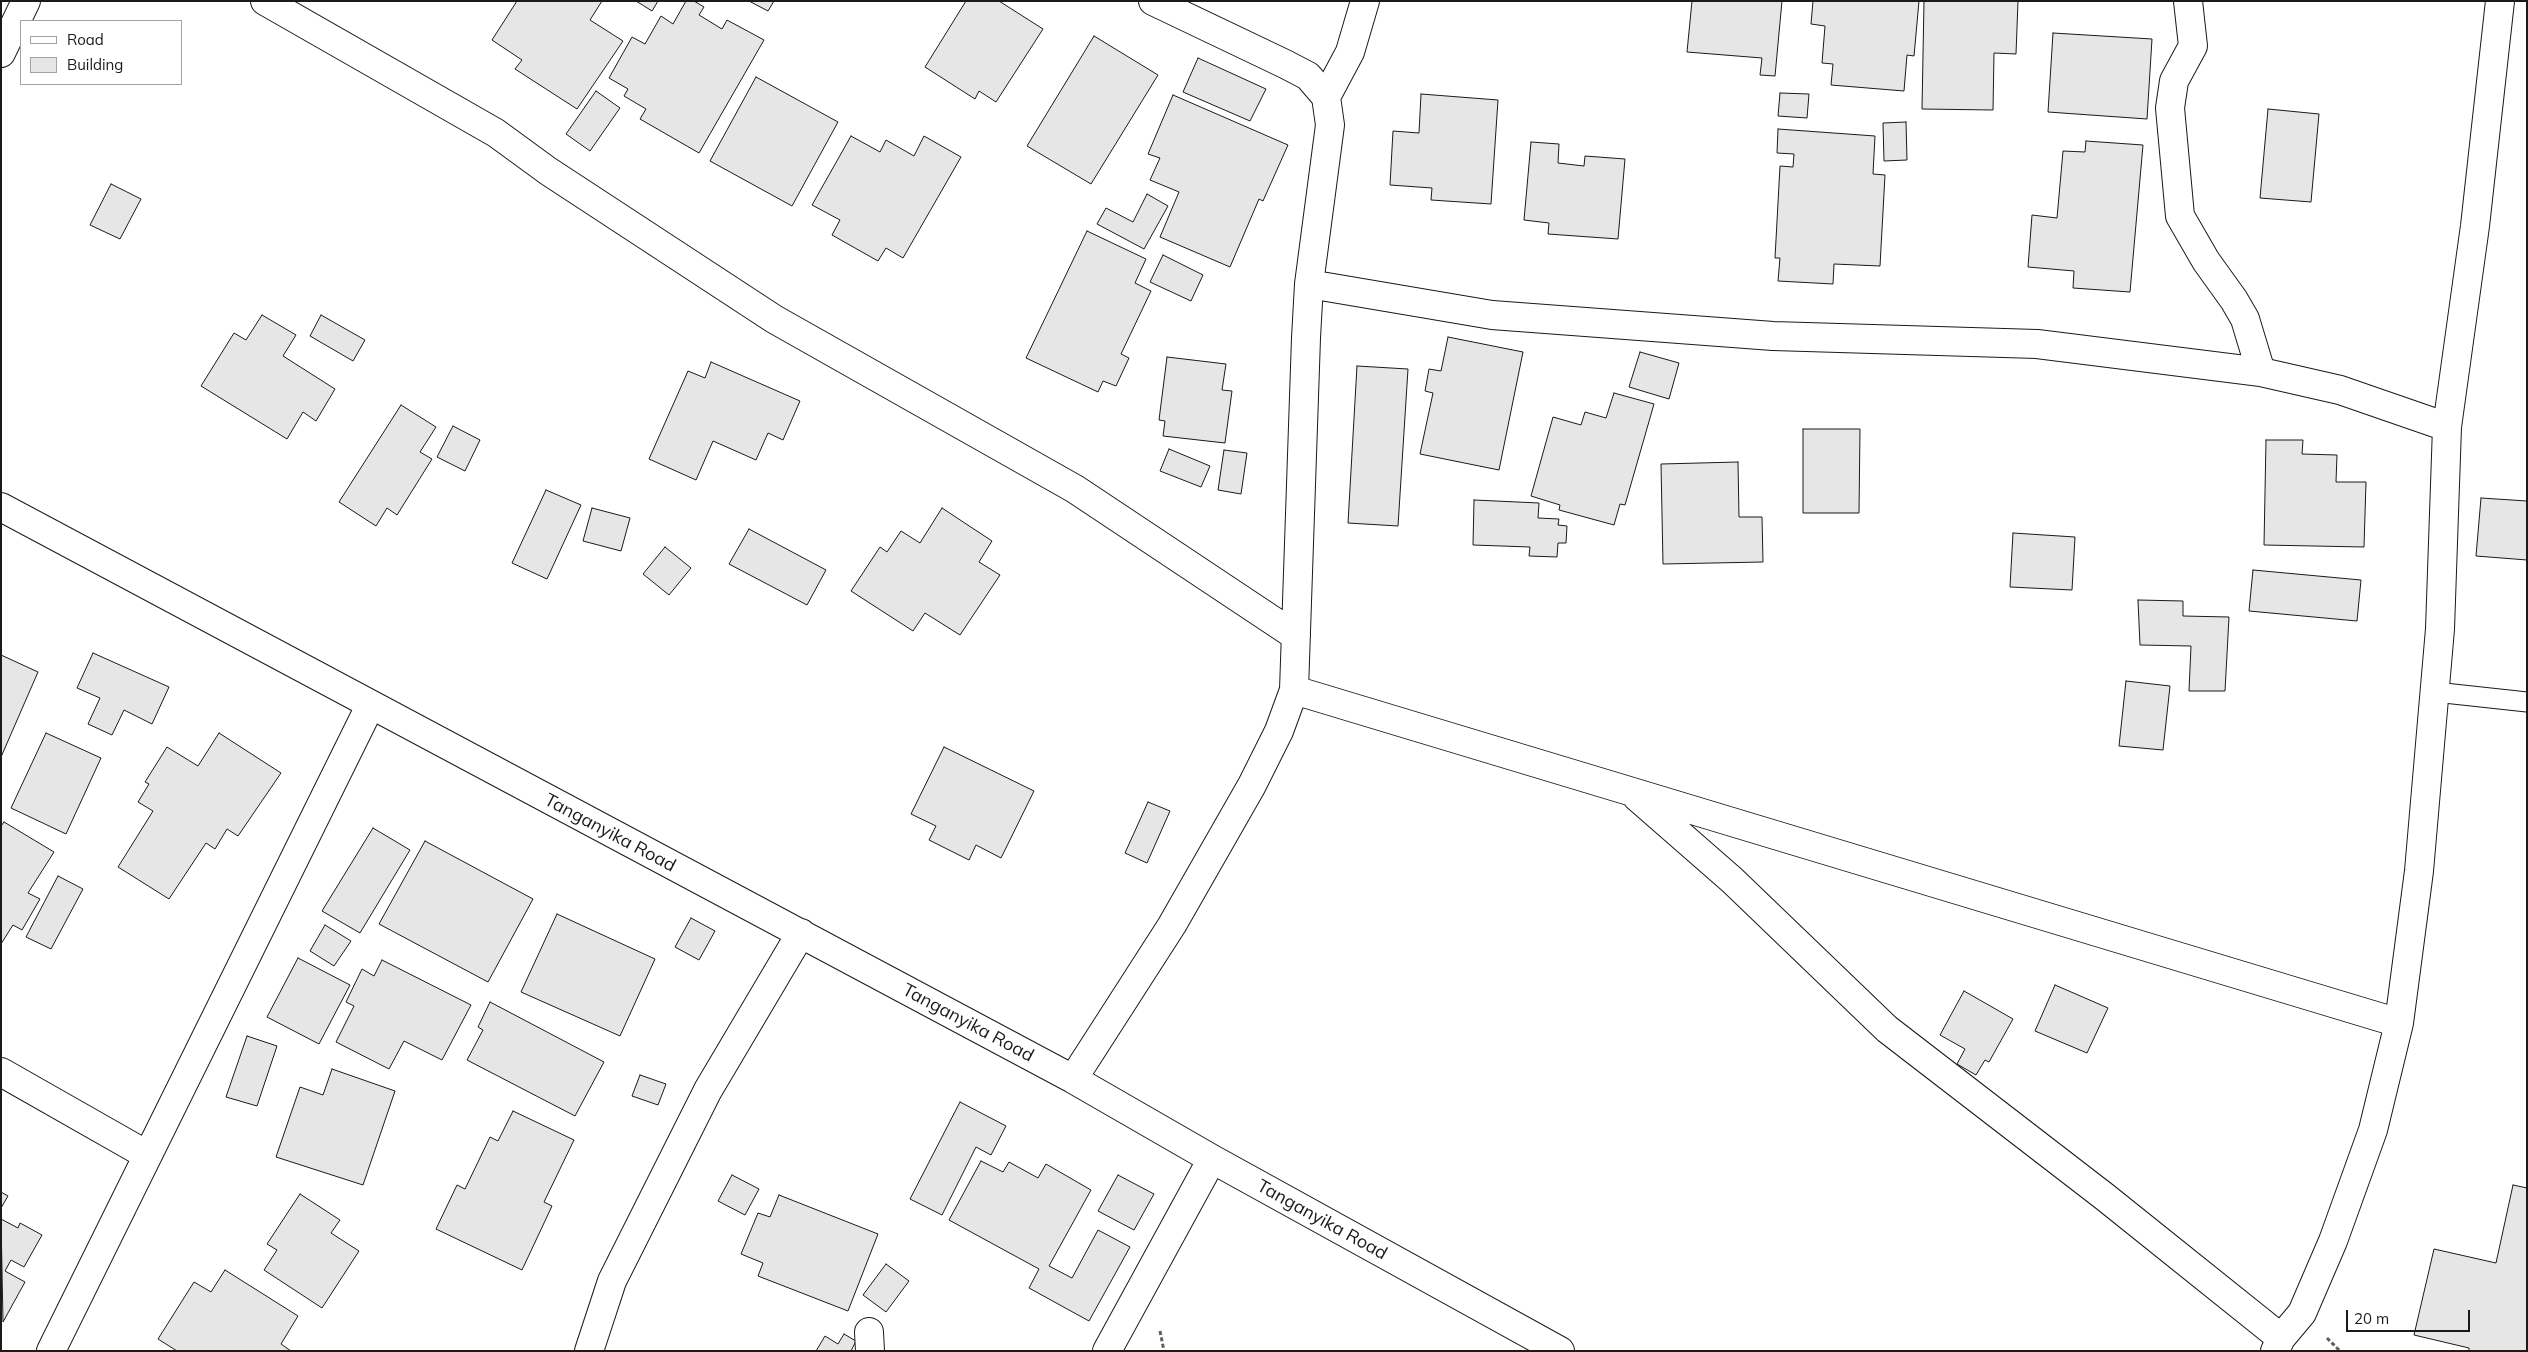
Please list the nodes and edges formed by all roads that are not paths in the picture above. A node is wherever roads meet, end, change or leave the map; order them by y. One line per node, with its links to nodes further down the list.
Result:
1 (26, 1): 7 (street)
2 (265, 1): 13 (street)
3 (1153, 1): 8 (street)
4 (1365, 1): 8 (street)
5 (2188, 1): 10 (street)
6 (2500, 1): 11 (street)
7 (1, 53)
8 (1326, 97): 9 (street)
9 (1309, 284): 10 (street); 13 (street)
10 (2261, 372): 11 (street)
11 (2447, 427): 15 (street)
12 (1, 507): 17 (street, Tanganyika Road)
13 (1296, 636): 14 (street)
14 (1294, 690): 18 (street); 22 (street)
15 (2435, 692): 16 (lane); 20 (street)
16 (2527, 702)
17 (370, 706): 19 (street, Tanganyika Road); 23 (street)
18 (1630, 791): 20 (street); 25 (street)
19 (801, 933): 22 (street, Tanganyika Road); 27 (street)
20 (2399, 1023): 25 (street)
21 (1, 1072): 23 (street)
22 (1073, 1079): 24 (street, Tanganyika Road)
23 (147, 1155): 26 (street)
24 (1212, 1159): 28 (street); 29 (street, Tanganyika Road)
25 (2278, 1345)
26 (51, 1351)
27 (589, 1351)
28 (1107, 1351)
29 (1560, 1351)

